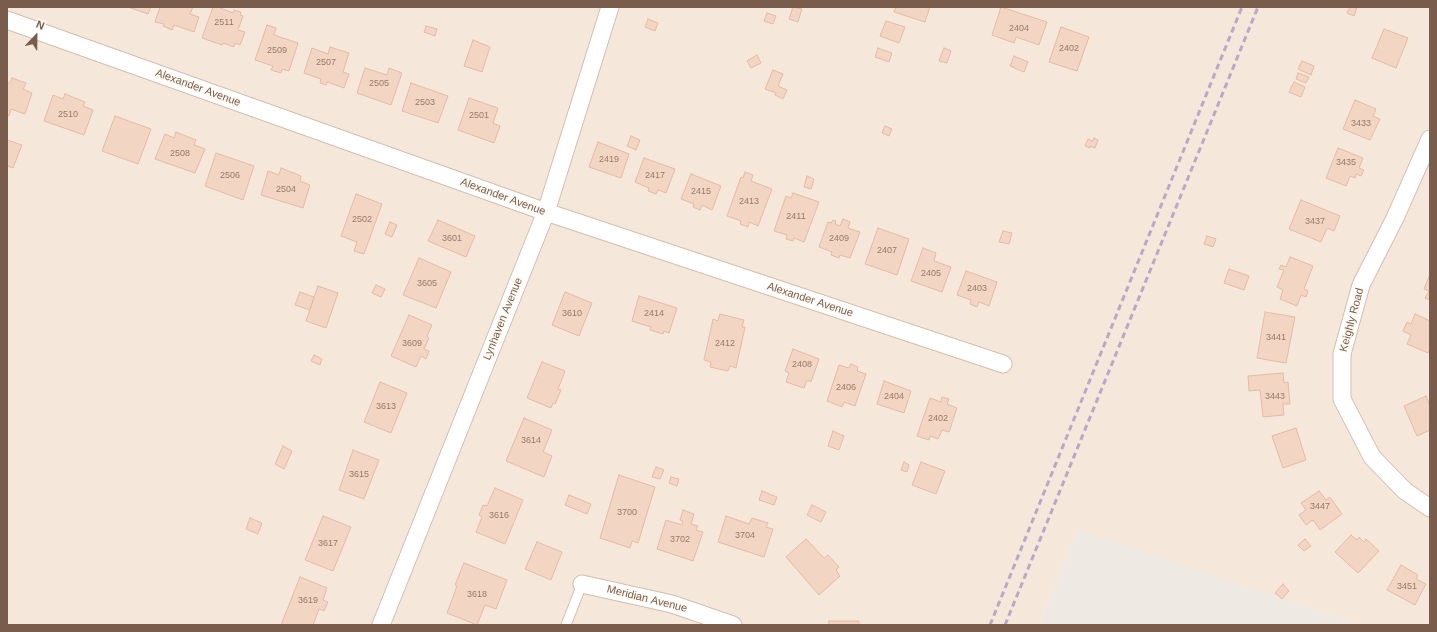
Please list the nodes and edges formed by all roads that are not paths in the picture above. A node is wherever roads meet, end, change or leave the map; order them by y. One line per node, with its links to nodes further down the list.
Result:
1 (610, 7): 4 (street, Lynhaven Avenue)
2 (7, 20): 4 (street, Alexander Avenue)
3 (1430, 139): 6 (street, Keighly Road)
4 (546, 212): 5 (street, Alexander Avenue); 8 (street, Lynhaven Avenue)
5 (1003, 364)
6 (1430, 508)
7 (582, 584): 9 (lane); 10 (street, Meridian Avenue)
8 (381, 625)
9 (566, 625)
10 (733, 625)

